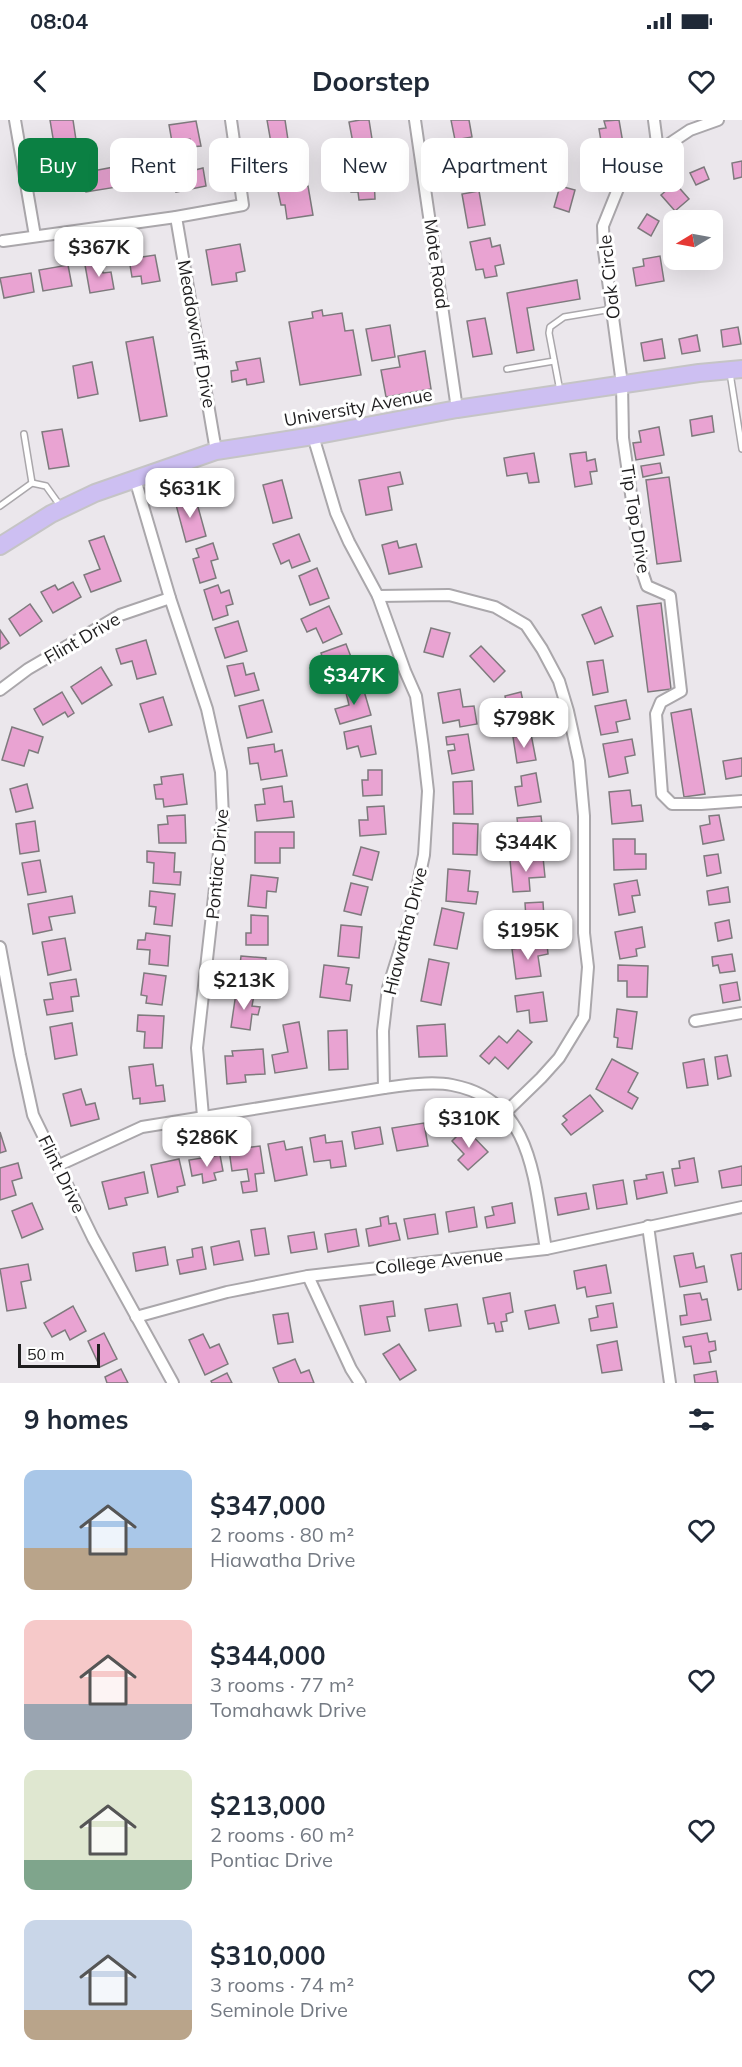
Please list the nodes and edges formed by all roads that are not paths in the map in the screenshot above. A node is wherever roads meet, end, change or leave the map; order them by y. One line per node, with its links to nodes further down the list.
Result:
1 (15, 120): 10 (street)
2 (231, 120): 9 (street)
3 (415, 120): 18 (street, Mote Road)
4 (654, 120): 6 (street)
5 (718, 120): 7 (street, Oak Circle)
6 (656, 138)
7 (678, 138)
8 (617, 192): 12 (street, Oak Circle)
9 (176, 217): 10 (street); 22 (street, Meadowcliff Drive)
10 (34, 236): 11 (street)
11 (3, 242)
12 (612, 309): 13 (lane); 16 (street, Oak Circle)
13 (554, 361): 14 (lane); 17 (lane)
14 (507, 369)
15 (736, 370): 16 (main road, University Avenue); 21 (lane)
16 (621, 384): 17 (main road, University Avenue); 31 (street, Tip Top Drive)
17 (560, 393): 18 (main road, University Avenue)
18 (457, 409): 20 (main road, University Avenue)
19 (24, 434): 24 (lane)
20 (314, 436): 22 (main road, University Avenue); 28 (street, Hiawatha Drive)
21 (742, 448)
22 (216, 451): 23 (main road, University Avenue)
23 (135, 478): 26 (main road, University Avenue); 29 (street, Pontiac Drive)
24 (32, 483): 25 (lane); 26 (lane)
25 (0, 506)
26 (62, 509): 27 (main road, University Avenue)
27 (0, 543)
28 (378, 596): 35 (street, Hiawatha Drive); 36 (street)
29 (170, 598): 30 (street, Flint Drive); 37 (street, Pontiac Drive)
30 (0, 690)
31 (742, 801)
32 (0, 947): 38 (street, Flint Drive)
33 (742, 1013): 34 (street)
34 (695, 1021)
35 (384, 1088): 36 (street); 37 (street)
36 (506, 1112): 41 (street)
37 (203, 1116): 38 (street)
38 (57, 1166): 43 (street, Flint Drive)
39 (742, 1207): 40 (street, College Avenue)
40 (648, 1226): 41 (street, College Avenue); 46 (street)
41 (546, 1250): 42 (street, College Avenue)
42 (308, 1276): 43 (street, College Avenue); 45 (street)
43 (136, 1317): 44 (street, Flint Drive)
44 (173, 1383)
45 (360, 1383)
46 (670, 1383)

